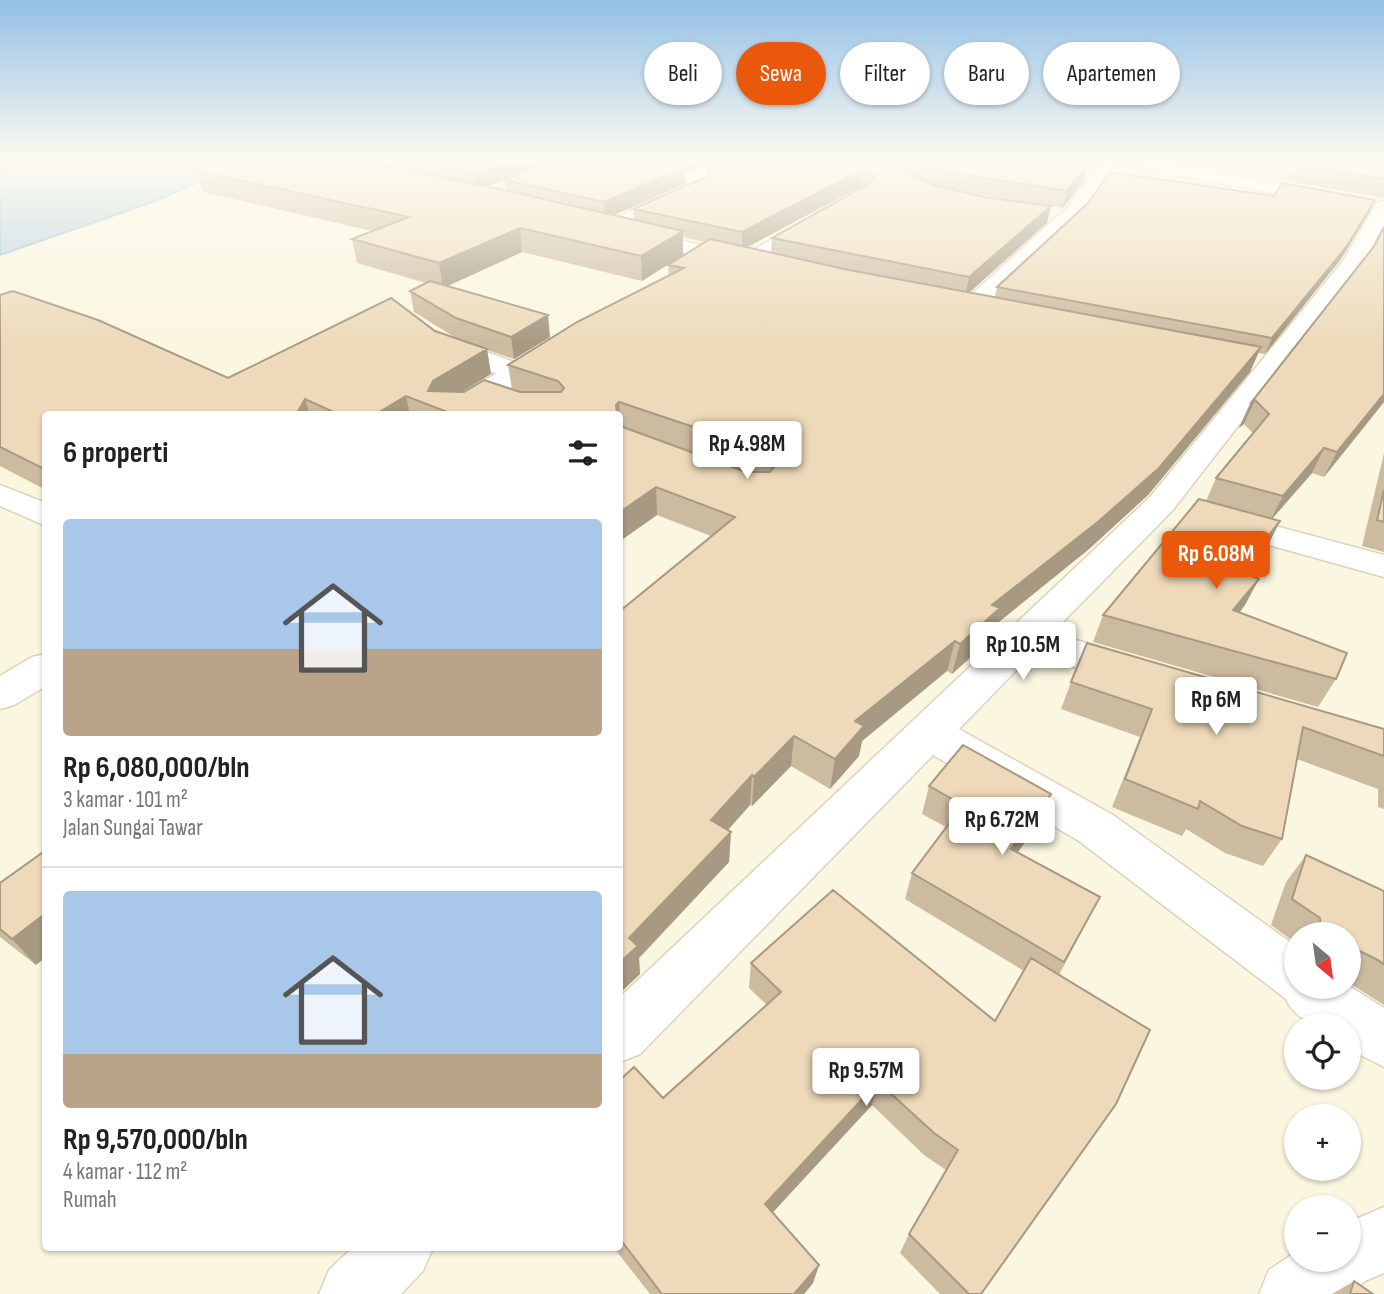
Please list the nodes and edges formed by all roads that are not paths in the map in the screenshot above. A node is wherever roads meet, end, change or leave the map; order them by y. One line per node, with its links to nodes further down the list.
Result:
1 (611, 223): 5 (street)
2 (808, 223): 6 (street)
3 (1055, 223): 10 (street)
4 (1371, 223): 19 (street)
5 (708, 252): 6 (street); 8 (street)
6 (746, 260): 7 (street)
7 (772, 266)
8 (674, 274)
9 (947, 301): 10 (street)
10 (972, 306): 11 (street)
11 (996, 311)
12 (419, 326): 14 (street)
13 (573, 337): 14 (street)
14 (516, 372): 15 (street)
15 (486, 392): 16 (street); 17 (street)
16 (512, 401)
17 (455, 411)
18 (0, 494): 20 (street)
19 (1161, 504): 21 (street); 22 (street)
20 (42, 514)
21 (1384, 566)
22 (1024, 638): 24 (street); 26 (street)
23 (42, 669): 25 (street)
24 (1166, 681)
25 (0, 695)
26 (929, 732): 27 (street); 29 (street)
27 (1284, 968)
28 (1323, 999): 30 (street)
29 (623, 1032)
30 (1384, 1040)
31 (1384, 1240): 32 (street)
32 (1361, 1250)
33 (397, 1251): 35 (street)
34 (1324, 1272): 36 (street)
35 (353, 1294)
36 (1293, 1294)

